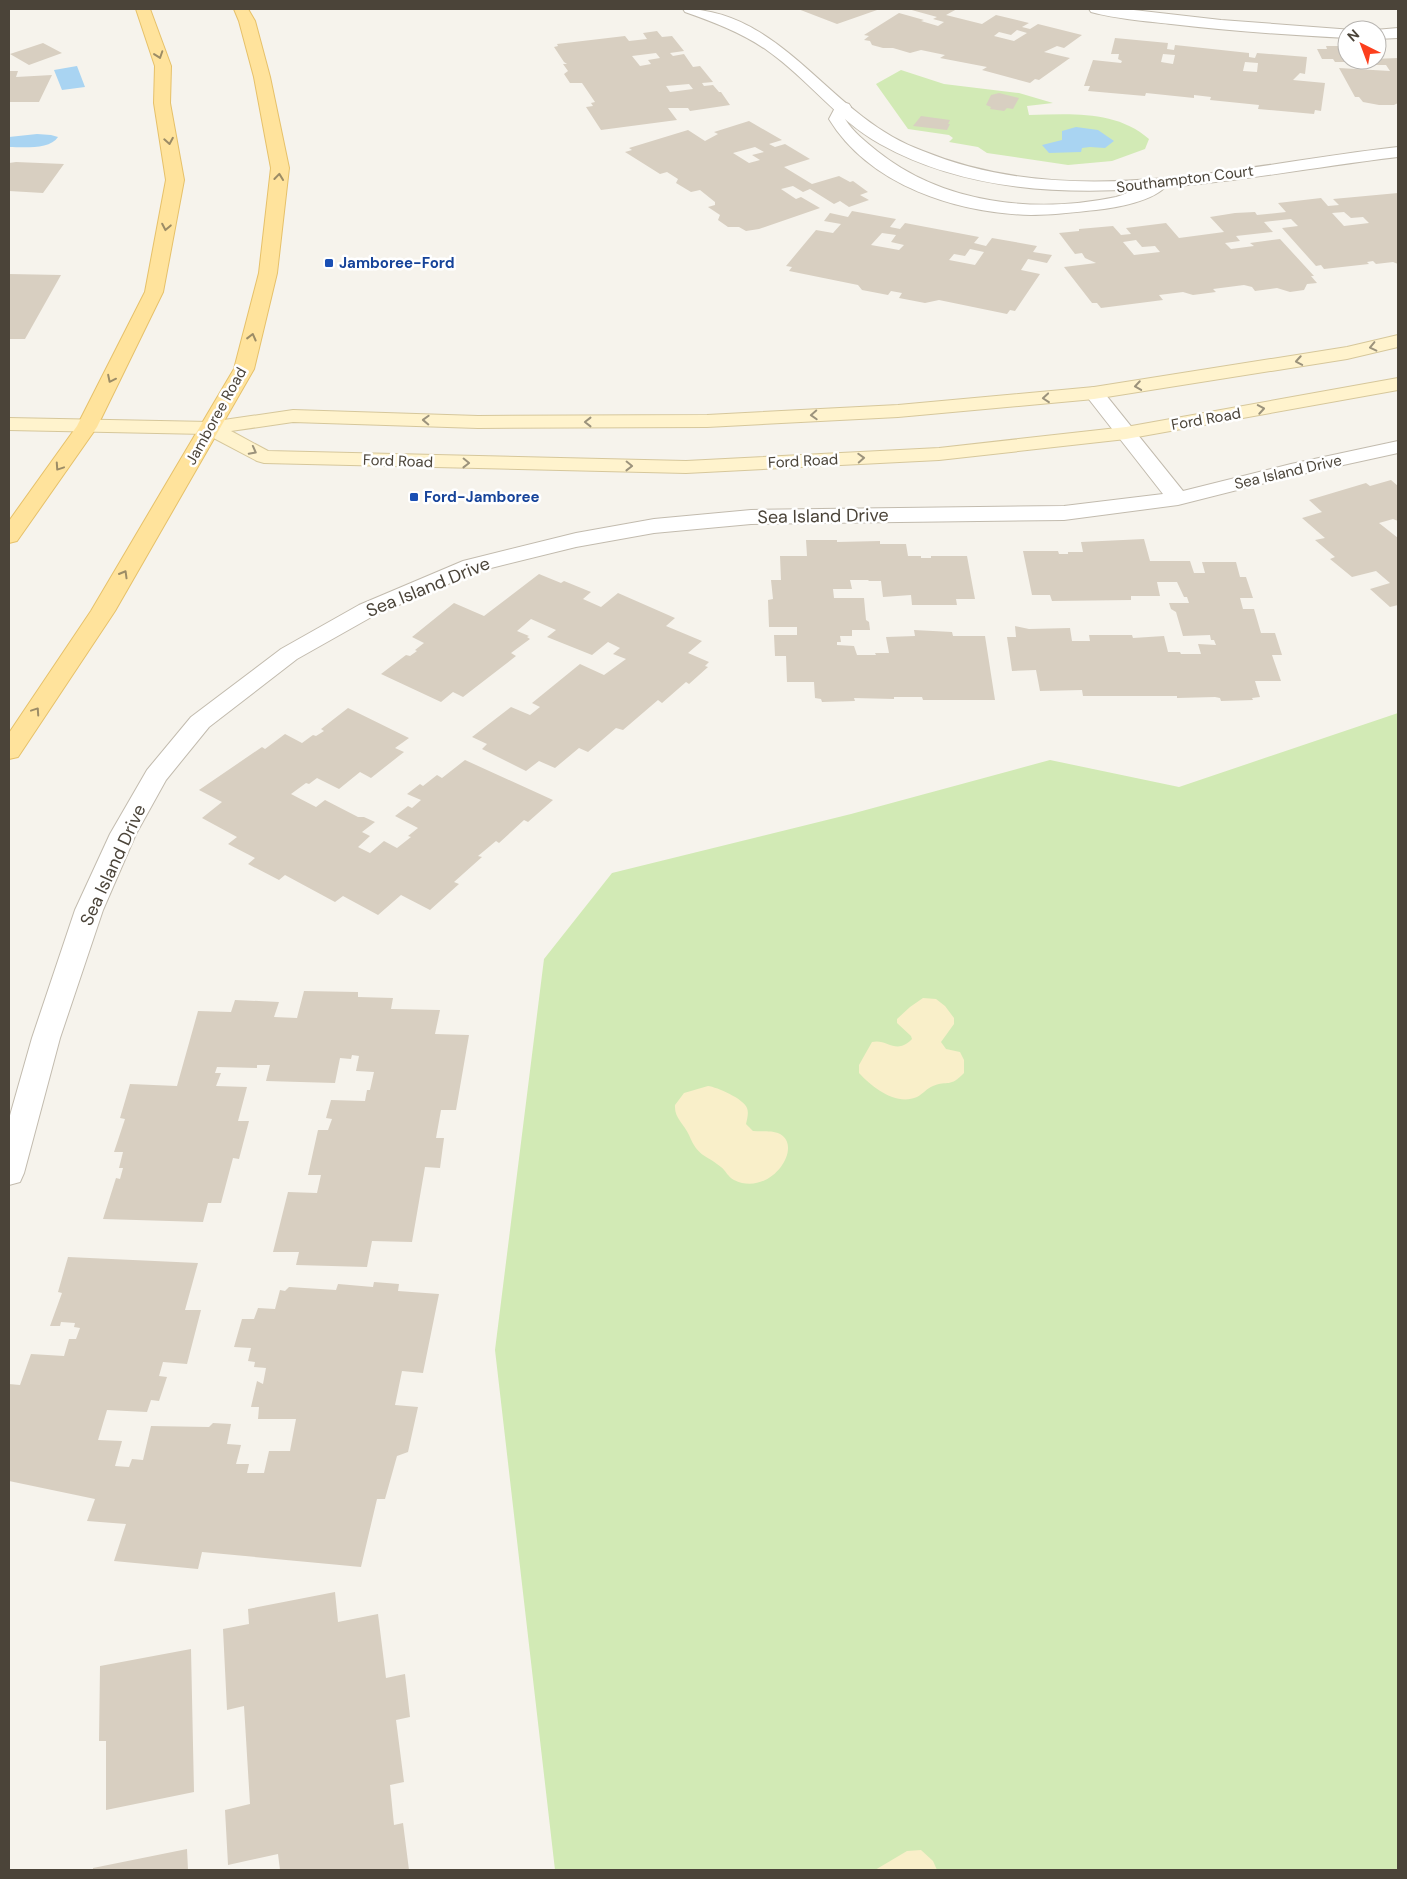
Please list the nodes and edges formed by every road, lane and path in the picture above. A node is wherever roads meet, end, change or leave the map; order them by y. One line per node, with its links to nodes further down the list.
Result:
1 (143, 9): 13 (main road, one-way to 13)
2 (241, 9): 14 (main road, Jamboree Road, one-way to 2)
3 (690, 9): 6 (street, Southampton Court)
4 (1096, 9): 5 (street)
5 (1337, 32)
6 (843, 107): 8 (street, Southampton Court); 8 (street)
7 (1398, 152): 8 (street, Southampton Court)
8 (1158, 185)
9 (1398, 341): 11 (main road, Ford Road, one-way to 11)
10 (1398, 384): 15 (main road, Ford Road, one-way to 10)
11 (1094, 393): 14 (main road, Ford Road, one-way to 14); 15 (street)
12 (9, 424): 13 (main road, Ford Road)
13 (87, 427): 14 (main road, Ford Road); 18 (main road, one-way to 18)
14 (210, 428): 15 (main road, Ford Road, one-way to 15); 19 (main road, Jamboree Road, one-way to 14)
15 (1126, 433): 17 (street)
16 (1398, 447): 17 (street, Sea Island Drive)
17 (1178, 499): 20 (street, Sea Island Drive)
18 (9, 536)
19 (9, 751)
20 (9, 1173)

